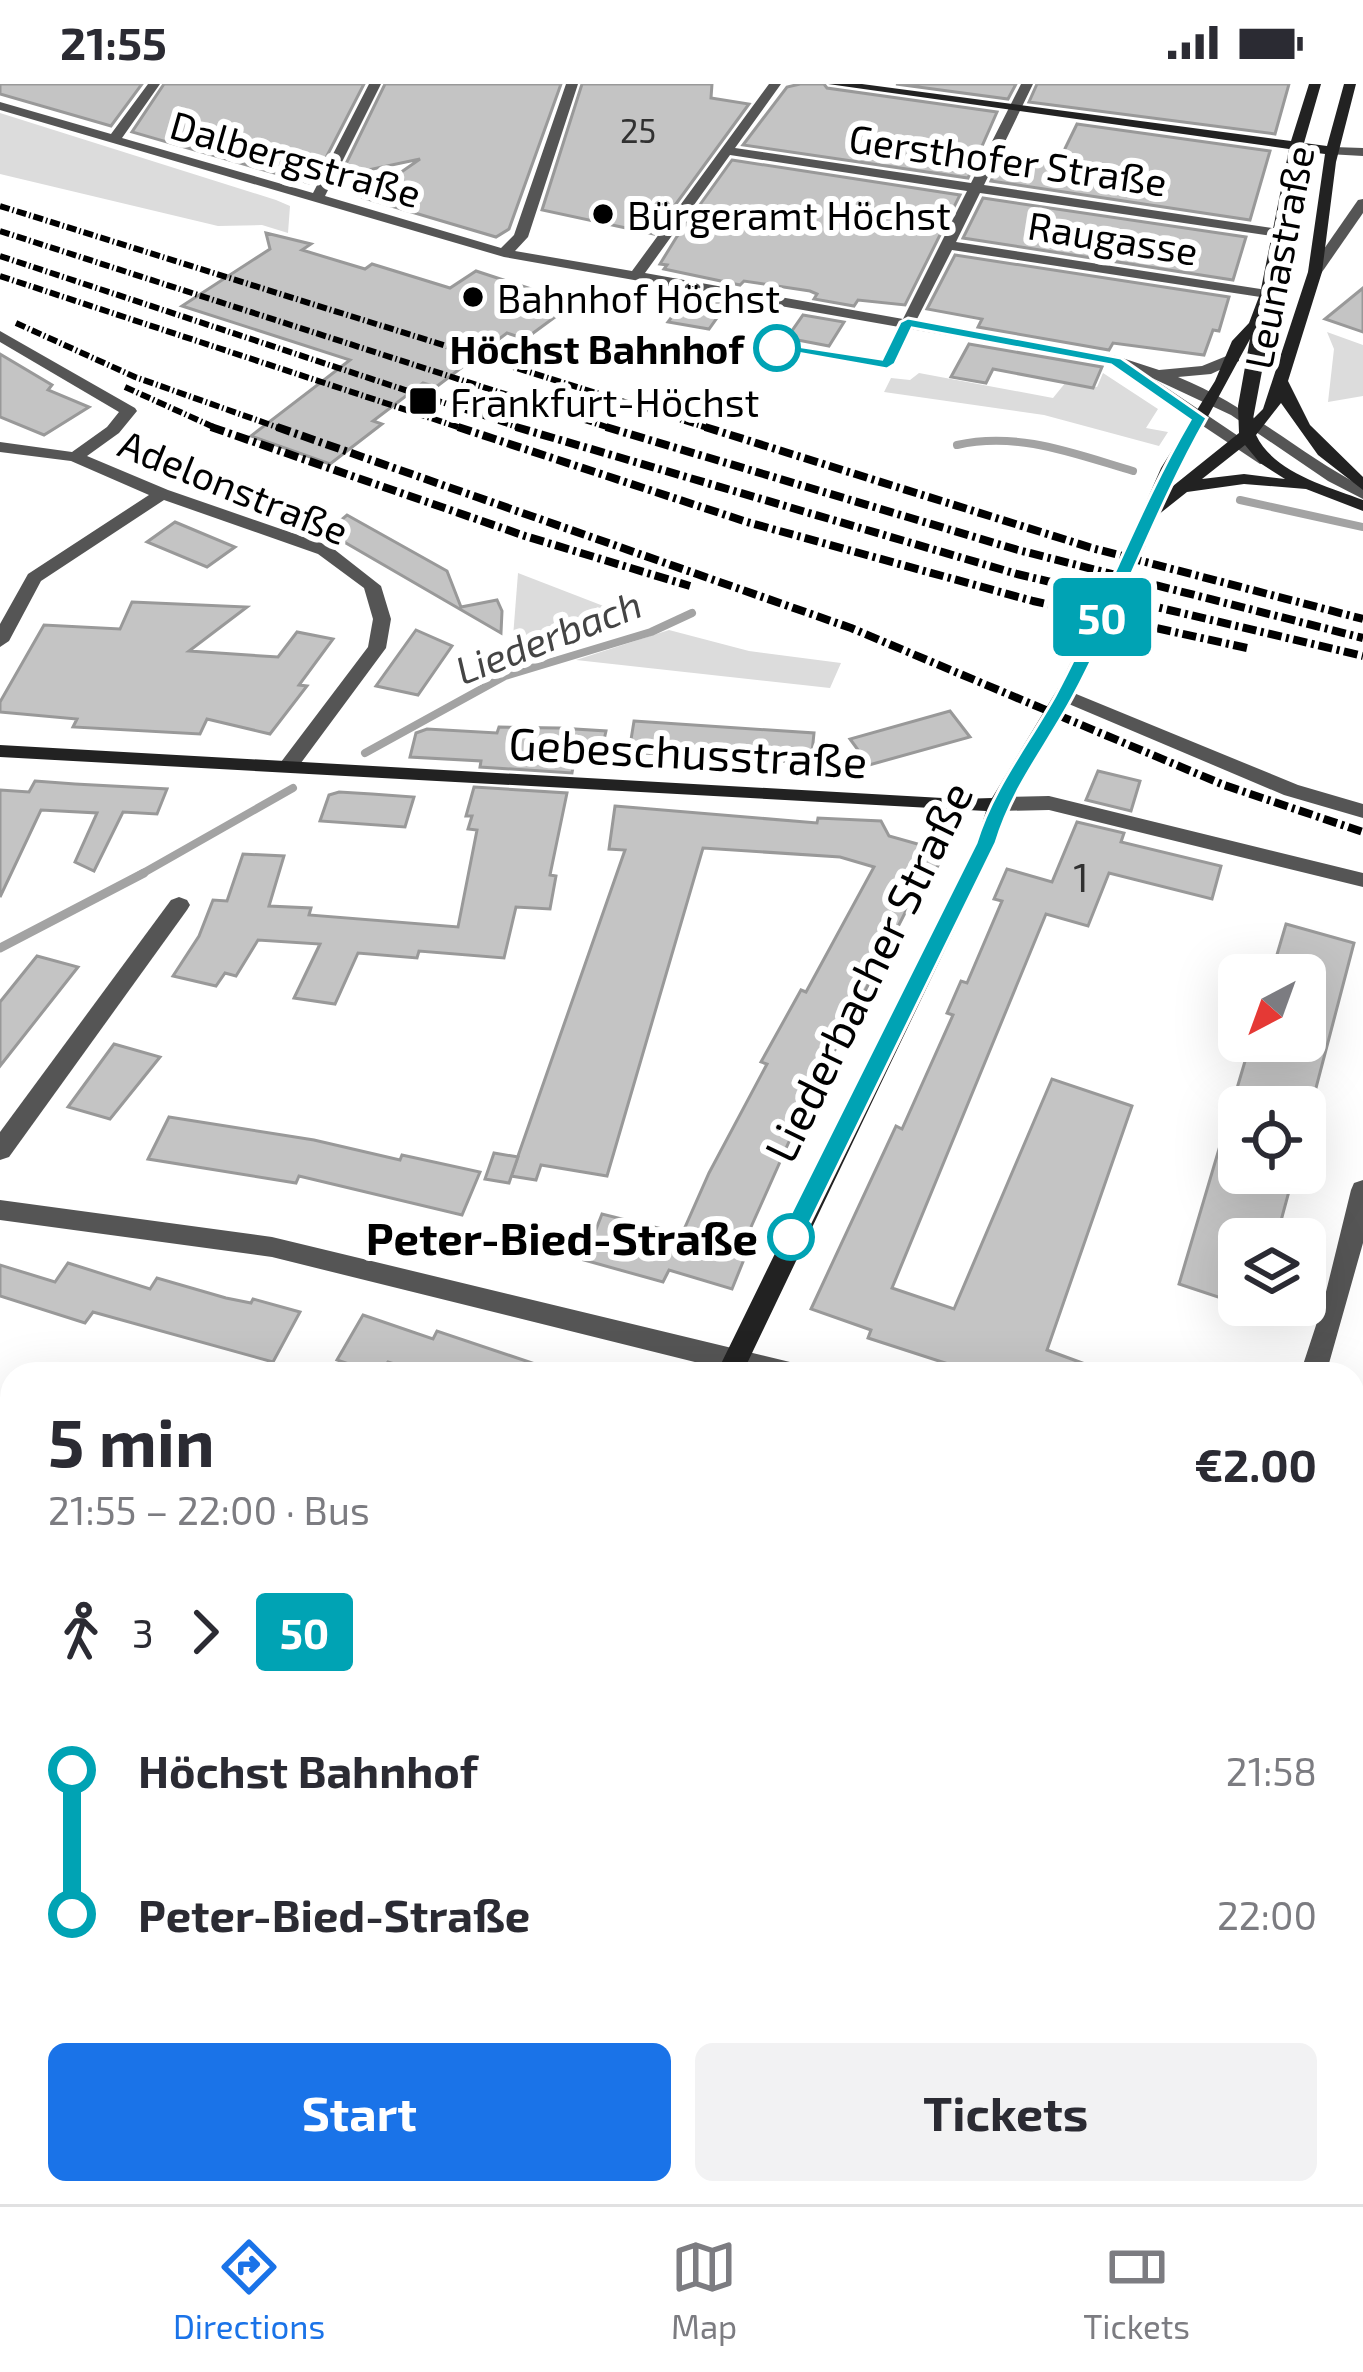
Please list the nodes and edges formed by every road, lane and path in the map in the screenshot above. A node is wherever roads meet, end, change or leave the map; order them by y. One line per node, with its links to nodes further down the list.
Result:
1 (154, 84): 11 (street)
2 (375, 84): 17 (street)
3 (572, 84): 21 (street)
4 (775, 84): 13 (street)
5 (834, 84): 10 (street)
6 (1028, 84): 10 (street)
7 (1315, 84): 12 (street, Leunastraße)
8 (1350, 84): 14 (street, Leunastraße)
9 (0, 106): 11 (street, Dalbergstraße)
10 (1016, 109): 12 (street); 16 (street)
11 (113, 140): 17 (street, Dalbergstraße)
12 (1296, 148): 14 (street); 19 (street, Leunastraße)
13 (728, 151): 16 (street, Gersthofer Straße); 23 (street)
14 (1333, 151): 15 (street); 22 (street, Leunastraße)
15 (1363, 152)
16 (973, 187): 19 (street, Gersthofer Straße); 20 (street)
17 (317, 198): 21 (street, Dalbergstraße)
18 (1363, 203): 22 (street)
19 (1279, 233): 24 (street, Leunastraße)
20 (949, 245): 24 (street, Raugasse); 25 (street)
21 (505, 253): 23 (street, Dalbergstraße)
22 (1315, 272): 31 (street, Leunastraße)
23 (634, 278): 25 (street, Dalbergstraße)
24 (1267, 294): 26 (street, Leunastraße)
25 (908, 322): 29 (street, Dalbergstraße)
26 (1256, 324): 28 (street, Leunastraße); 33 (street, Leunastraße)
27 (0, 336): 35 (street)
28 (1234, 358): 30 (street); 32 (street, Leunastraße)
29 (1116, 361): 30 (street, Dalbergstraße); 32 (street)
30 (1156, 373): 32 (street)
31 (1281, 382): 33 (street); 37 (street, Leunastraße)
32 (1206, 410): 33 (street); 33 (street); 41 (street, Leunastraße)
33 (1251, 425): 36 (street); 37 (street); 38 (street)
34 (0, 447): 35 (street, Adelonstraße)
35 (75, 457): 39 (street, Adelonstraße)
36 (1183, 487): 38 (street); 41 (street)
37 (1363, 489)
38 (1329, 491): 40 (street)
39 (162, 494): 43 (street); 45 (street, Adelonstraße)
40 (1363, 506)
41 (1153, 511): 42 (street)
42 (1139, 538)
43 (0, 641)
44 (0, 751): 45 (street, Gebeschusstraße)
45 (288, 766): 46 (street, Gebeschusstraße)
46 (998, 804): 47 (street, Liederbacher Straße); 48 (street, Gebeschusstraße); 54 (street, Liederbacher Straße)
47 (1363, 811)
48 (1363, 880)
49 (179, 905): 50 (street)
50 (0, 1150)
51 (1363, 1190): 55 (street)
52 (0, 1210): 53 (street)
53 (712, 1362)
54 (733, 1362)
55 (1317, 1362)

